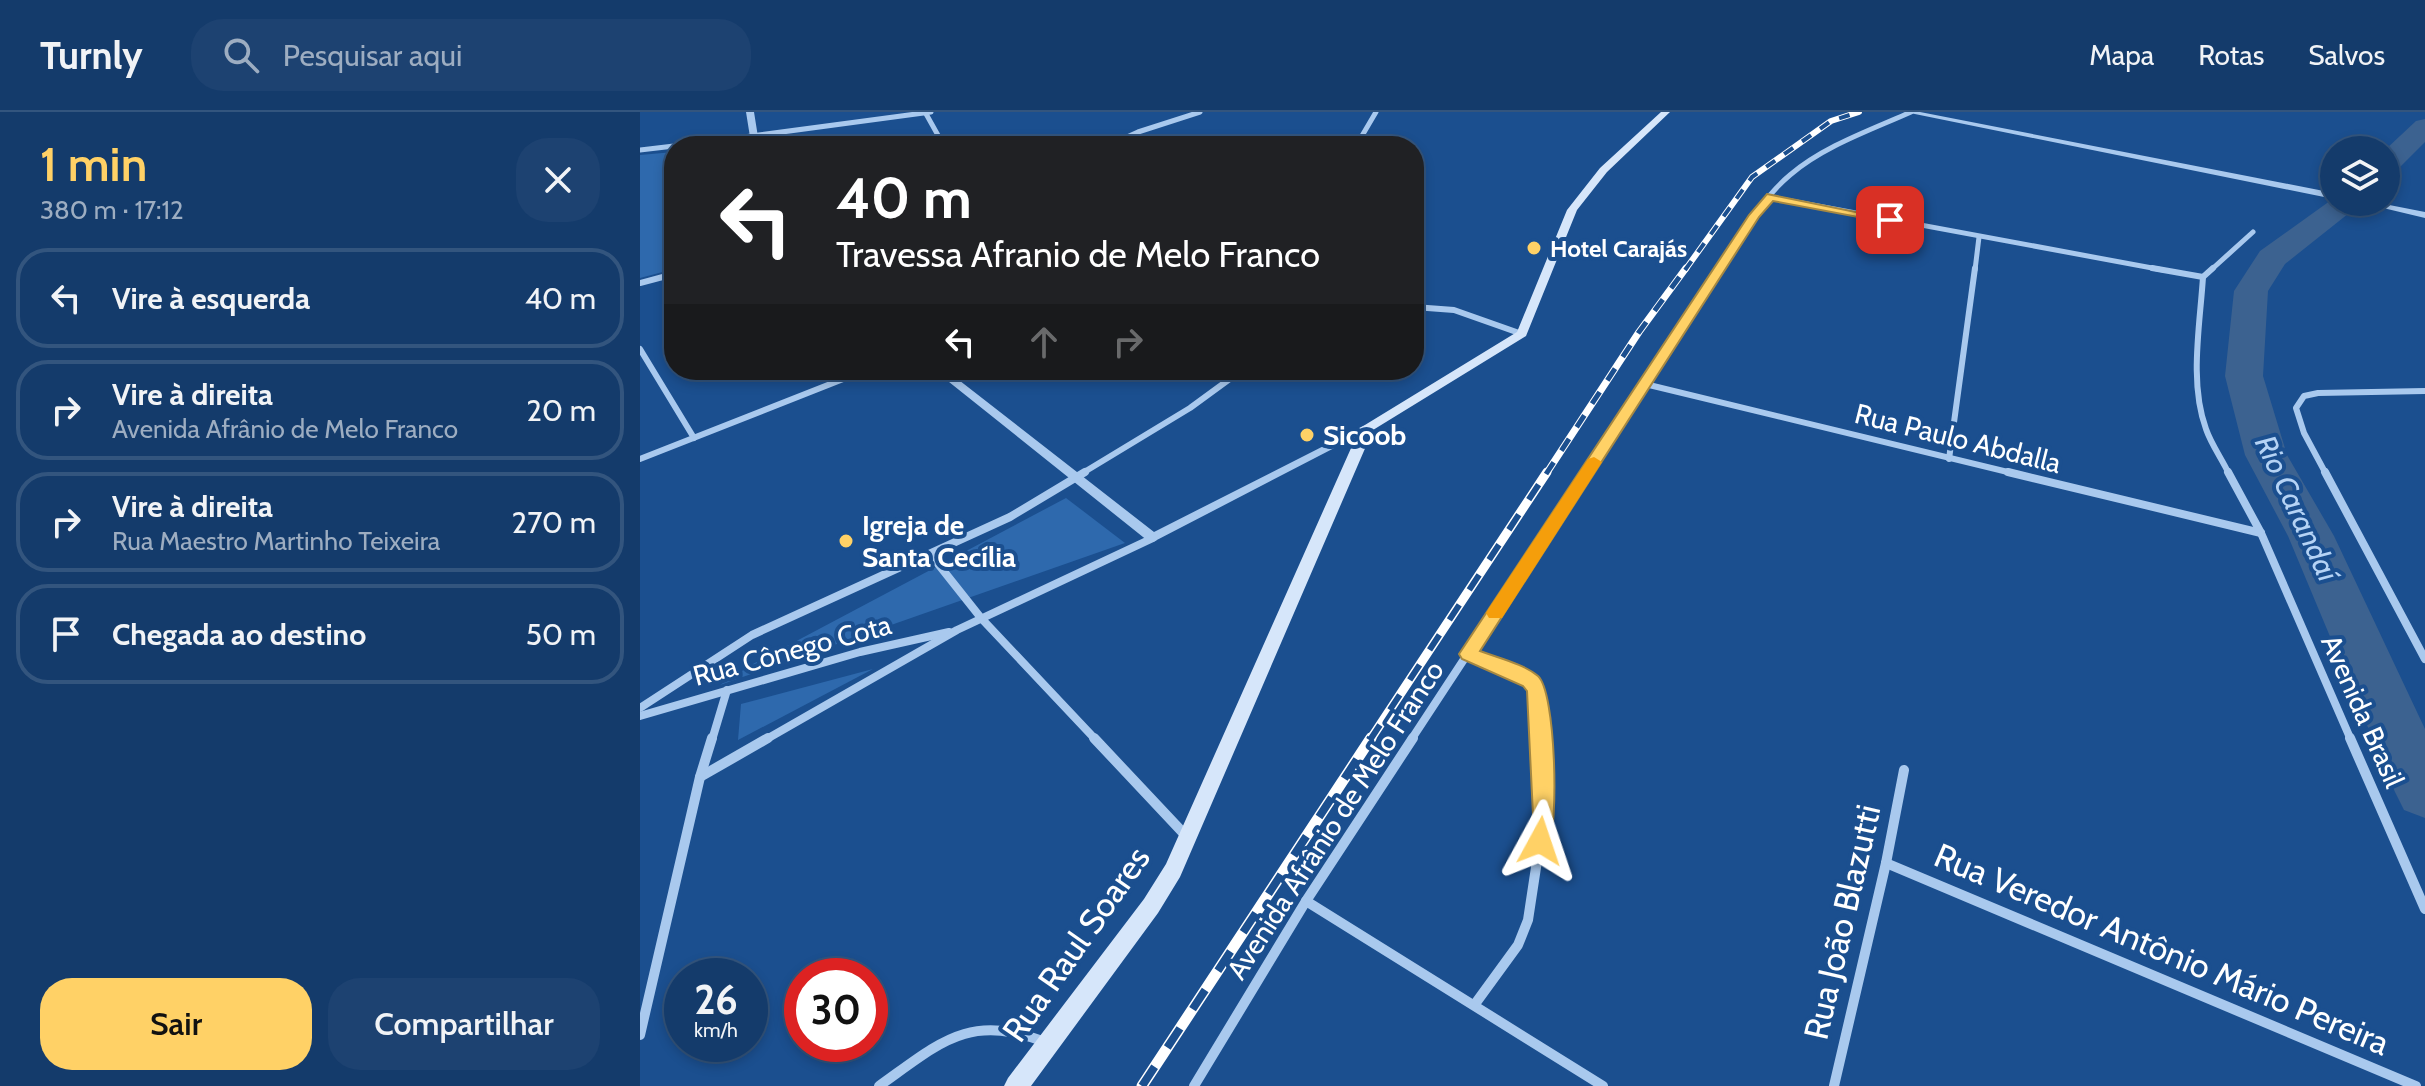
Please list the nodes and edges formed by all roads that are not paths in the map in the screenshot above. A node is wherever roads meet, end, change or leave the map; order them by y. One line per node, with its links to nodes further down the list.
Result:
1 (750, 112): 7 (street)
2 (927, 112): 8 (street); 9 (street)
3 (1200, 112): 10 (street)
4 (1376, 112): 11 (street)
5 (1666, 112): 24 (main road)
6 (1910, 112): 14 (street); 15 (street, Avenida Afrânio de Melo Franco)
7 (754, 136)
8 (761, 136)
9 (939, 136)
10 (1128, 136)
11 (1362, 136)
12 (664, 147): 13 (street)
13 (640, 150)
14 (2320, 194)
15 (1770, 197): 19 (street); 29 (street, Avenida Afrânio de Melo Franco)
16 (2400, 210): 17 (street)
17 (2425, 215)
18 (2253, 232): 21 (street)
19 (1979, 237): 21 (street); 34 (street)
20 (664, 277): 22 (street)
21 (2203, 277): 36 (street, Avenida Brasil)
22 (640, 283)
23 (1424, 308): 24 (street)
24 (1522, 334): 31 (main road)
25 (640, 349): 32 (street)
26 (841, 380): 32 (street)
27 (951, 380): 35 (street)
28 (1228, 380): 35 (street)
29 (1645, 384): 34 (street, Rua Paulo Abdalla); 41 (street, Avenida Afrânio de Melo Franco)
30 (2425, 391): 42 (street)
31 (1367, 428): 37 (street); 48 (main road, Rua Raul Soares)
32 (694, 438): 33 (street)
33 (640, 459)
34 (1949, 459): 36 (street, Rua Paulo Abdalla)
35 (1075, 480): 37 (street); 38 (street)
36 (2261, 533): 51 (street, Avenida Brasil)
37 (1153, 538): 39 (street)
38 (931, 555): 39 (street); 44 (street)
39 (981, 618): 40 (street); 48 (street)
40 (957, 630): 43 (street, Rua Cônego Cota); 47 (street)
41 (1468, 654): 50 (street, Avenida Afrânio de Melo Franco); 52 (street)
42 (2425, 659)
43 (727, 690): 45 (street, Rua Cônego Cota); 47 (street)
44 (640, 708)
45 (640, 716)
46 (1904, 770): 49 (street, Rua João Blazutti)
47 (700, 777): 53 (street)
48 (1189, 839): 54 (main road, Rua Raul Soares)
49 (1886, 863): 59 (street, Rua João Blazutti); 60 (street, Rua Veredor Antônio Mário Pereira)
50 (1306, 901): 52 (street); 57 (street, Avenida Afrânio de Melo Franco)
51 (2425, 909)
52 (1475, 1004): 58 (street)
53 (640, 1035)
54 (1048, 1043): 55 (street); 56 (main road, Rua Raul Soares)
55 (879, 1086)
56 (1016, 1086)
57 (1194, 1086)
58 (1603, 1086)
59 (1834, 1086)
60 (2416, 1086)

